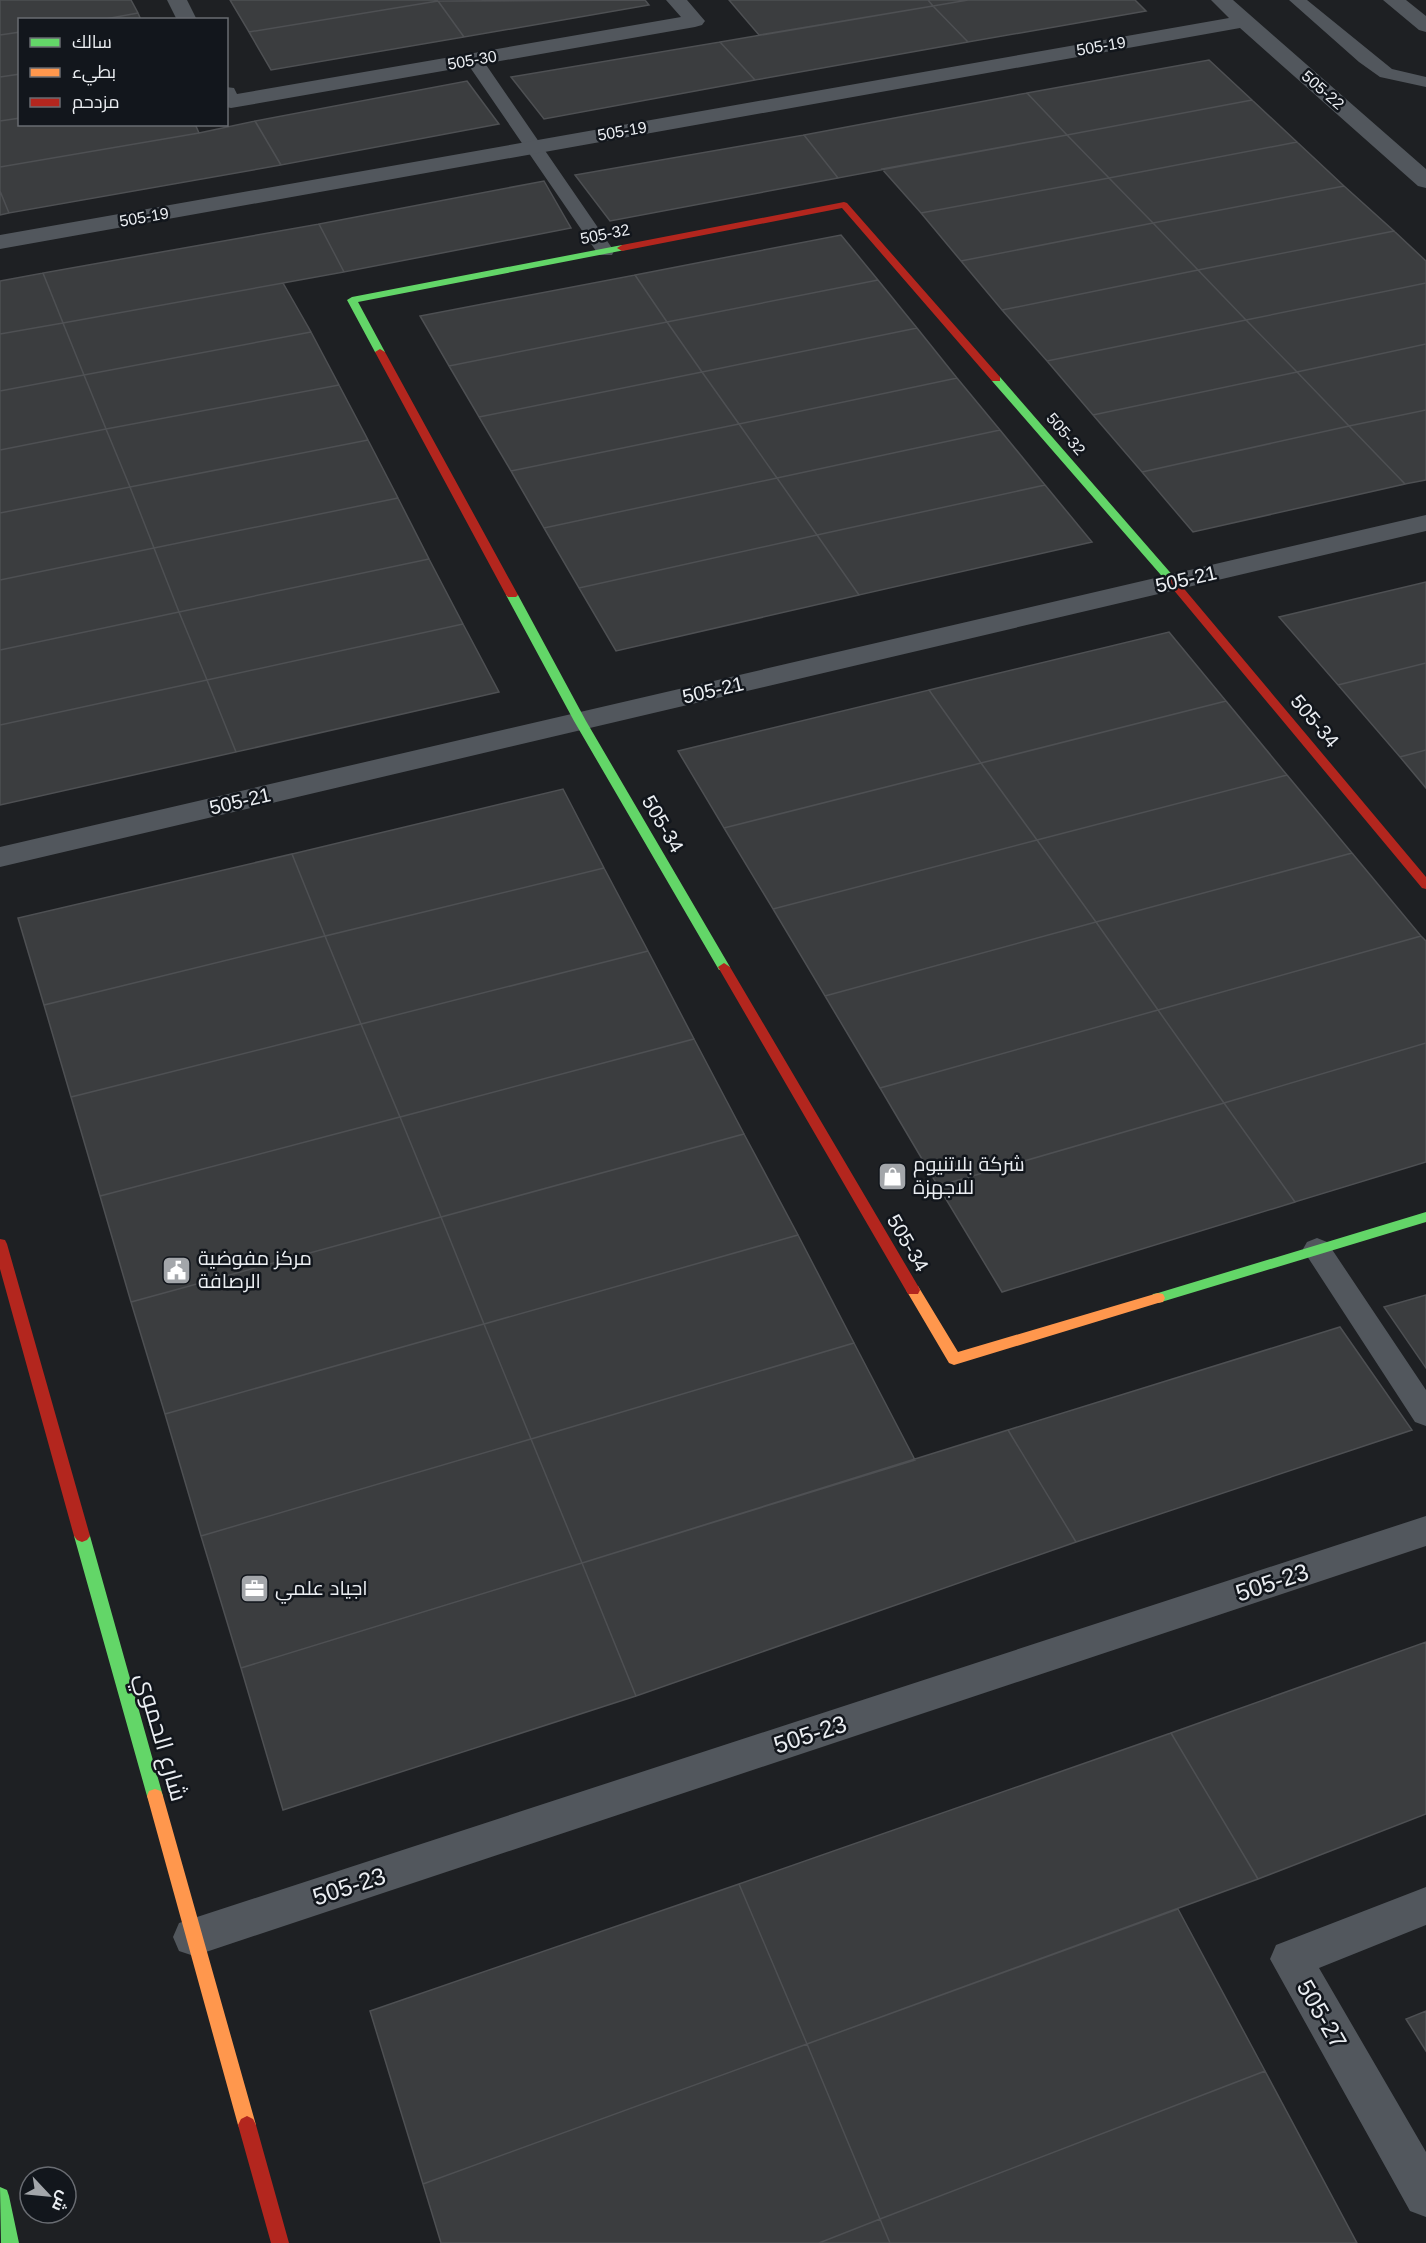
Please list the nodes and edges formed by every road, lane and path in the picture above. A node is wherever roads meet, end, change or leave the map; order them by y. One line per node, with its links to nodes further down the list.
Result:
1 (177, 0): 6 (street)
2 (676, 0): 9 (street, 505-30)
3 (1221, 0): 7 (street, 505-22)
4 (1297, 0): 10 (lane)
5 (1393, 0): 8 (street)
6 (186, 18)
7 (1244, 21): 12 (street, 505-19); 13 (street, 505-22)
8 (1426, 26)
9 (474, 60): 11 (street, 505-30); 12 (lane)
10 (1426, 82)
11 (228, 97)
12 (534, 147): 14 (street, 505-19); 15 (lane)
13 (1421, 171)
14 (0, 242)
15 (605, 251): 17 (street, 505-32); 18 (street, 505-32)
16 (1426, 523): 17 (street, 505-21)
17 (1173, 582): 18 (street, 505-21); 20 (street, 505-34)
18 (580, 721): 19 (street, 505-21); 23 (street, 505-34)
19 (0, 857)
20 (1426, 885)
21 (1426, 1217): 23 (street, 505-34)
22 (0, 1244): 24 (street, شارع الحموي)
23 (1317, 1250): 25 (lane)
24 (3, 1267): 28 (street, شارع الحموي)
25 (1426, 1414)
26 (1426, 1531): 28 (street, 505-23)
27 (1426, 1906): 29 (street, 505-27)
28 (194, 1937): 32 (street, شارع الحموي)
29 (1426, 2195)
30 (0, 2196): 31 (street)
31 (10, 2243)
32 (280, 2243)

